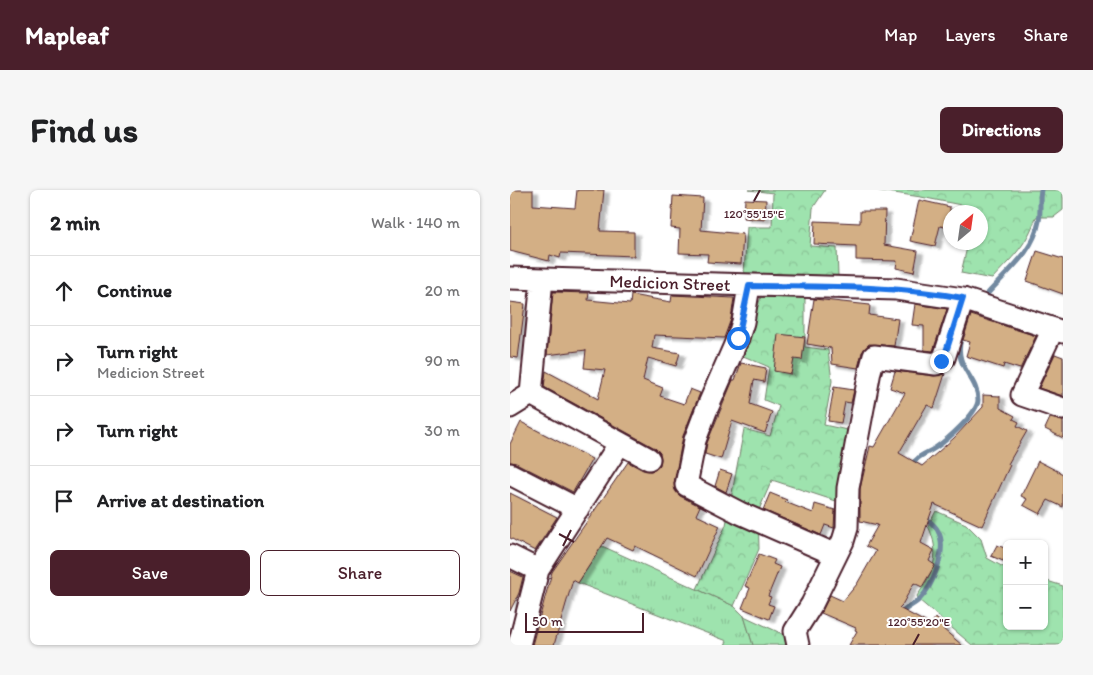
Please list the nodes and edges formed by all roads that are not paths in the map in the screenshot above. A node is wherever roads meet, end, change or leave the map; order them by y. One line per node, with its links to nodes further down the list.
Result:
1 (510, 278): 2 (street, Medicion Street)
2 (542, 279): 3 (street, Medicion Street); 6 (street)
3 (749, 286): 4 (street, Medicion Street); 13 (street)
4 (976, 303): 5 (street, Medicion Street); 13 (street)
5 (1058, 331): 8 (street)
6 (531, 394): 7 (street); 9 (street)
7 (510, 407)
8 (1063, 409)
9 (620, 443): 10 (street); 12 (street)
10 (649, 459)
11 (510, 474): 12 (street)
12 (578, 509): 15 (street)
13 (836, 555): 17 (street)
14 (510, 556): 15 (street)
15 (538, 570): 16 (street)
16 (517, 641)
17 (798, 645)

